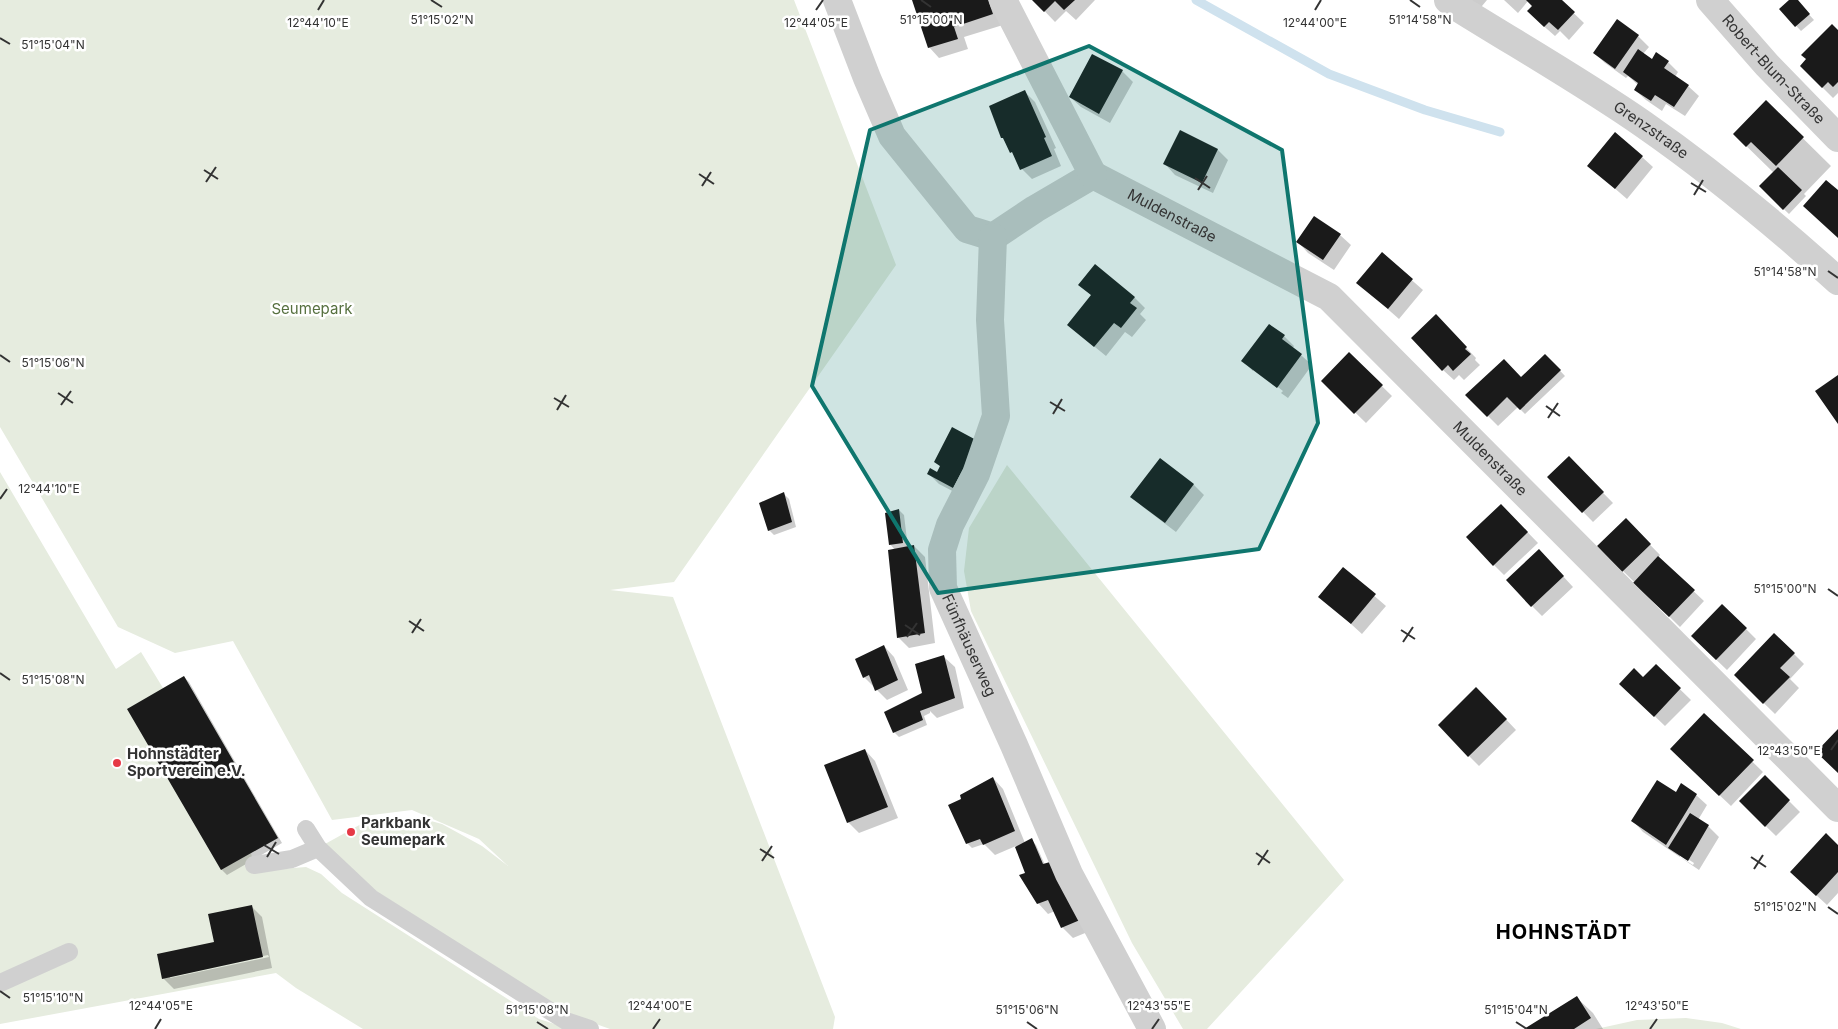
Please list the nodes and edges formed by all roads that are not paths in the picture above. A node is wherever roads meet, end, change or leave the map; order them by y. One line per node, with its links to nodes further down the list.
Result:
1 (837, 0): 7 (street)
2 (1003, 0): 6 (street)
3 (1448, 0): 8 (street, Grenzstraße)
4 (1710, 0): 5 (street, Robert-Blum-Straße)
5 (1838, 138)
6 (1093, 175): 7 (street); 9 (street, Muldenstraße)
7 (993, 237): 16 (street, Fünfhäuserweg)
8 (1838, 281)
9 (1838, 808)
10 (306, 829): 11 (lane)
11 (318, 848): 12 (lane); 15 (lane)
12 (254, 865)
13 (69, 952): 14 (lane)
14 (0, 983)
15 (590, 1029)
16 (1152, 1029)

